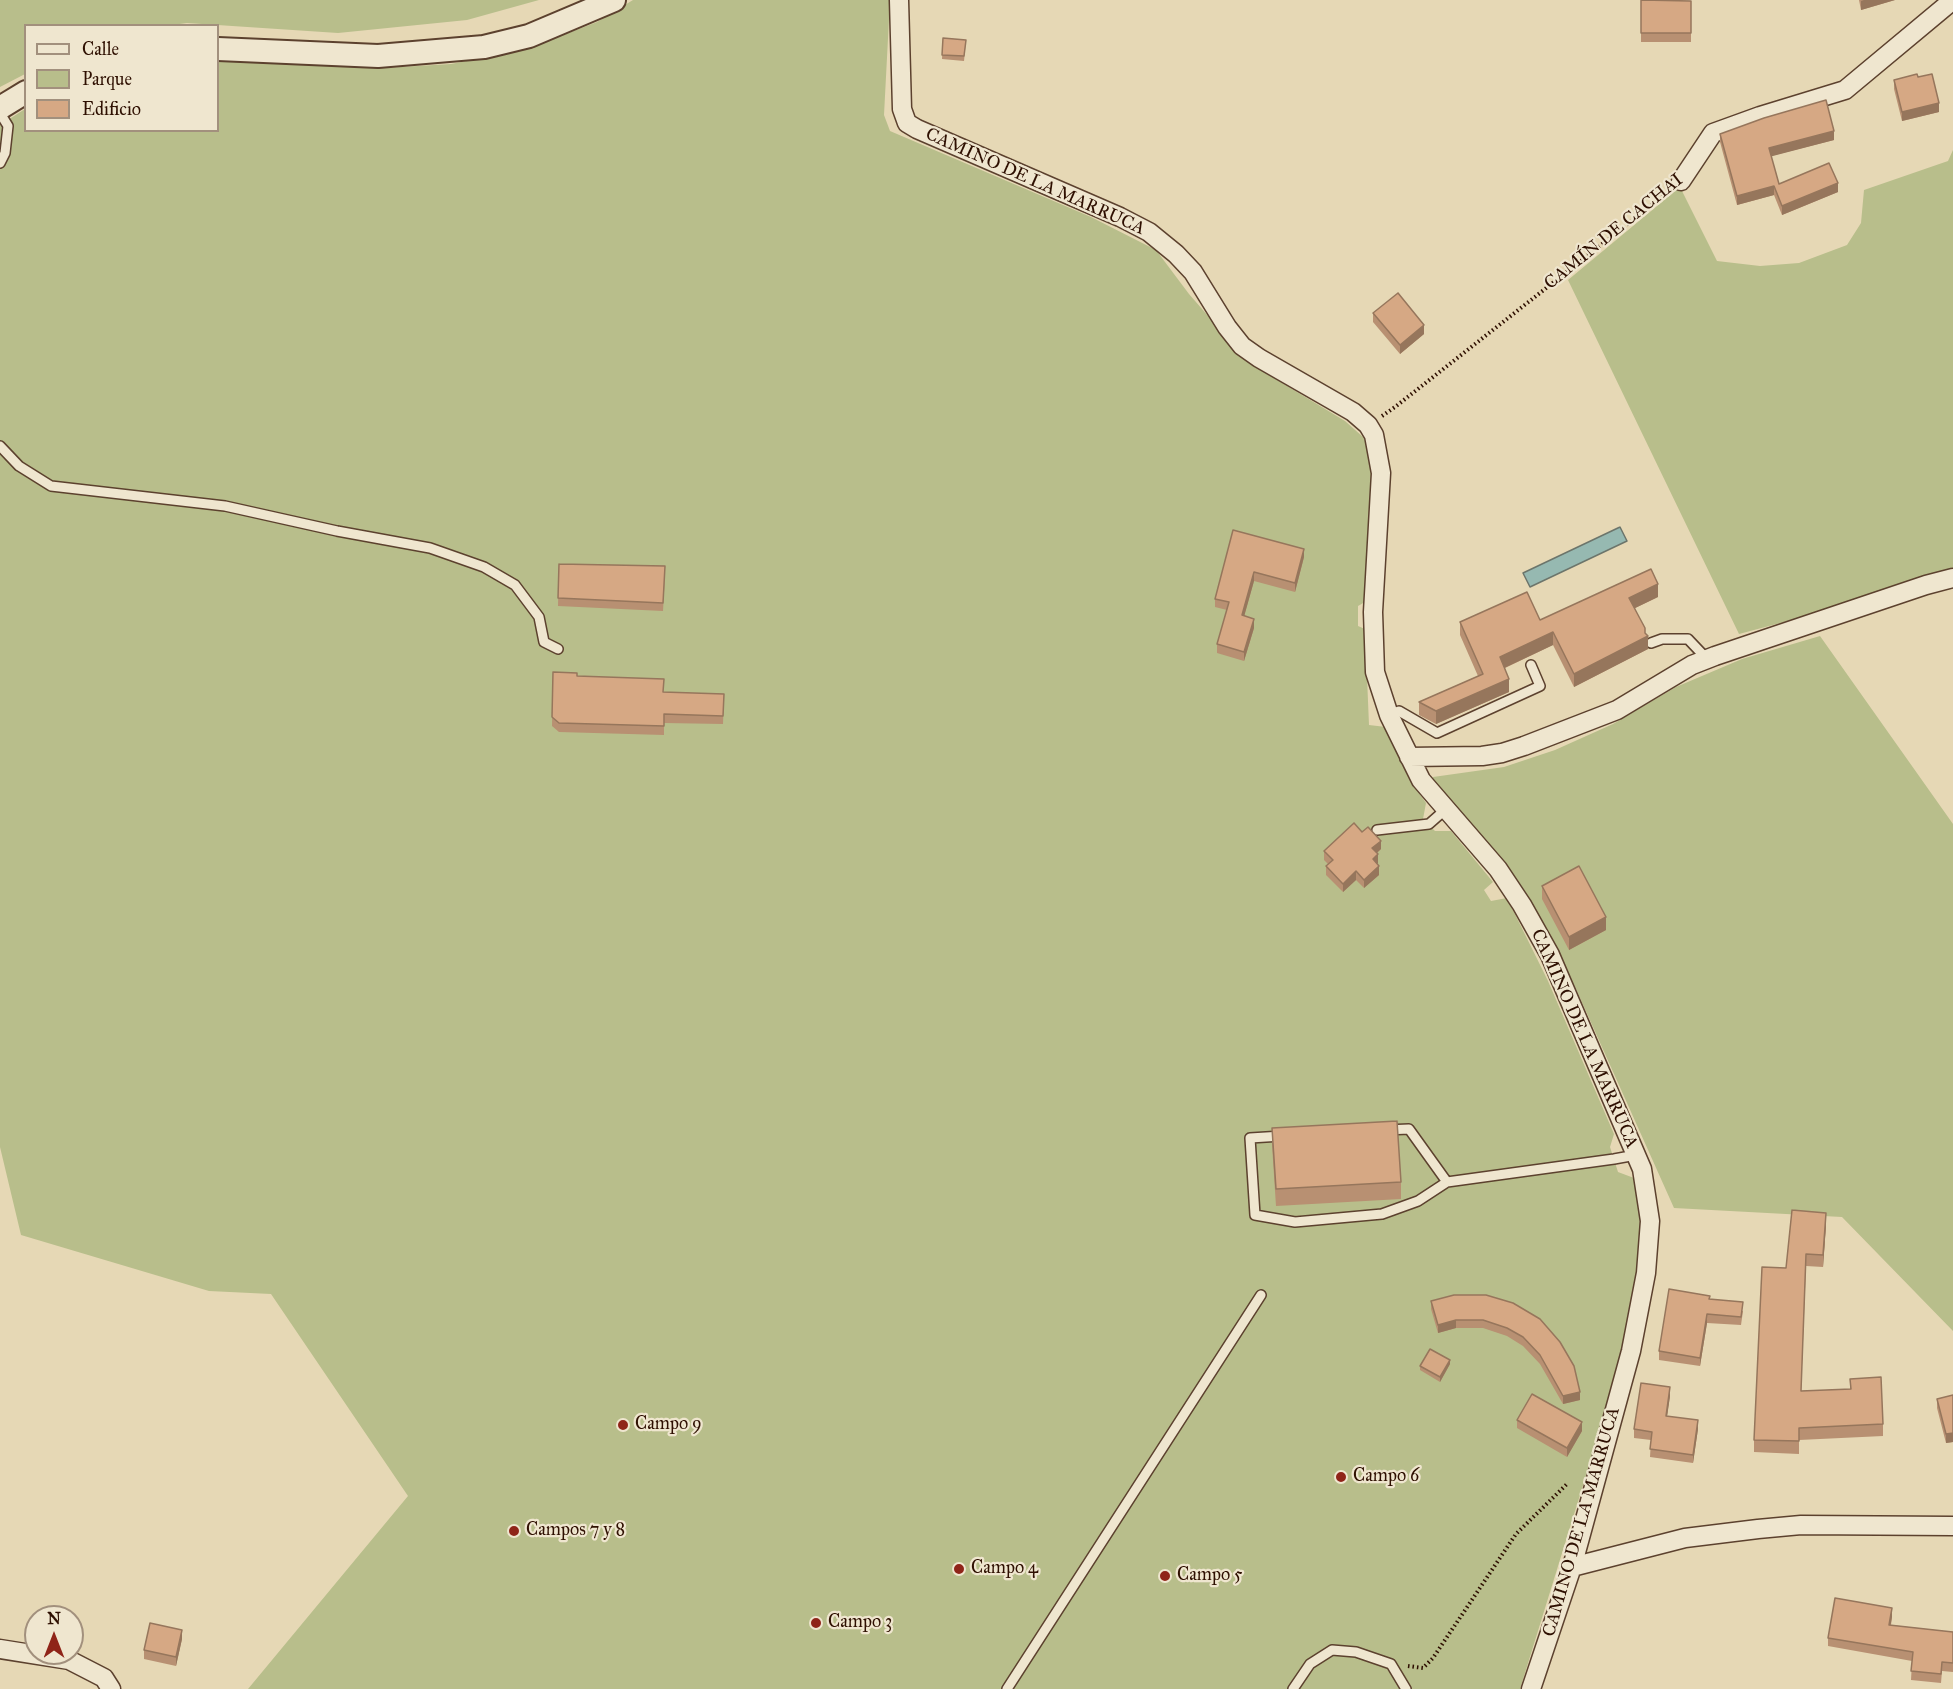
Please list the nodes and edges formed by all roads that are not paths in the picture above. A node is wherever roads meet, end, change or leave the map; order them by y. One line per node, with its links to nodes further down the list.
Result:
1 (614, 0): 4 (street)
2 (899, 0): 16 (street, CAMINO DE LA MARRUCA)
3 (1953, 0): 9 (street, CAMÍN DE CACHAI)
4 (219, 49)
5 (24, 93): 6 (street)
6 (0, 108)
7 (0, 113): 8 (lane)
8 (0, 163)
9 (1682, 181)
10 (0, 446): 13 (lane)
11 (1953, 578): 14 (street)
12 (1652, 643): 14 (lane)
13 (558, 649)
14 (1707, 659): 17 (street)
15 (1531, 665): 16 (lane)
16 (1389, 716): 17 (street, CAMINO DE LA MARRUCA)
17 (1409, 757): 18 (street, CAMINO DE LA MARRUCA)
18 (1446, 809): 19 (lane); 22 (street, CAMINO DE LA MARRUCA)
19 (1377, 830)
20 (1375, 1131): 23 (lane)
21 (1295, 1136): 23 (lane)
22 (1636, 1155): 23 (lane); 26 (street, CAMINO DE LA MARRUCA)
23 (1447, 1182)
24 (1261, 1295): 29 (lane)
25 (1953, 1526): 26 (street)
26 (1572, 1567): 32 (street, CAMINO DE LA MARRUCA)
27 (0, 1649): 28 (street)
28 (111, 1689)
29 (1007, 1689)
30 (1293, 1689): 31 (lane)
31 (1406, 1689)
32 (1531, 1689)

